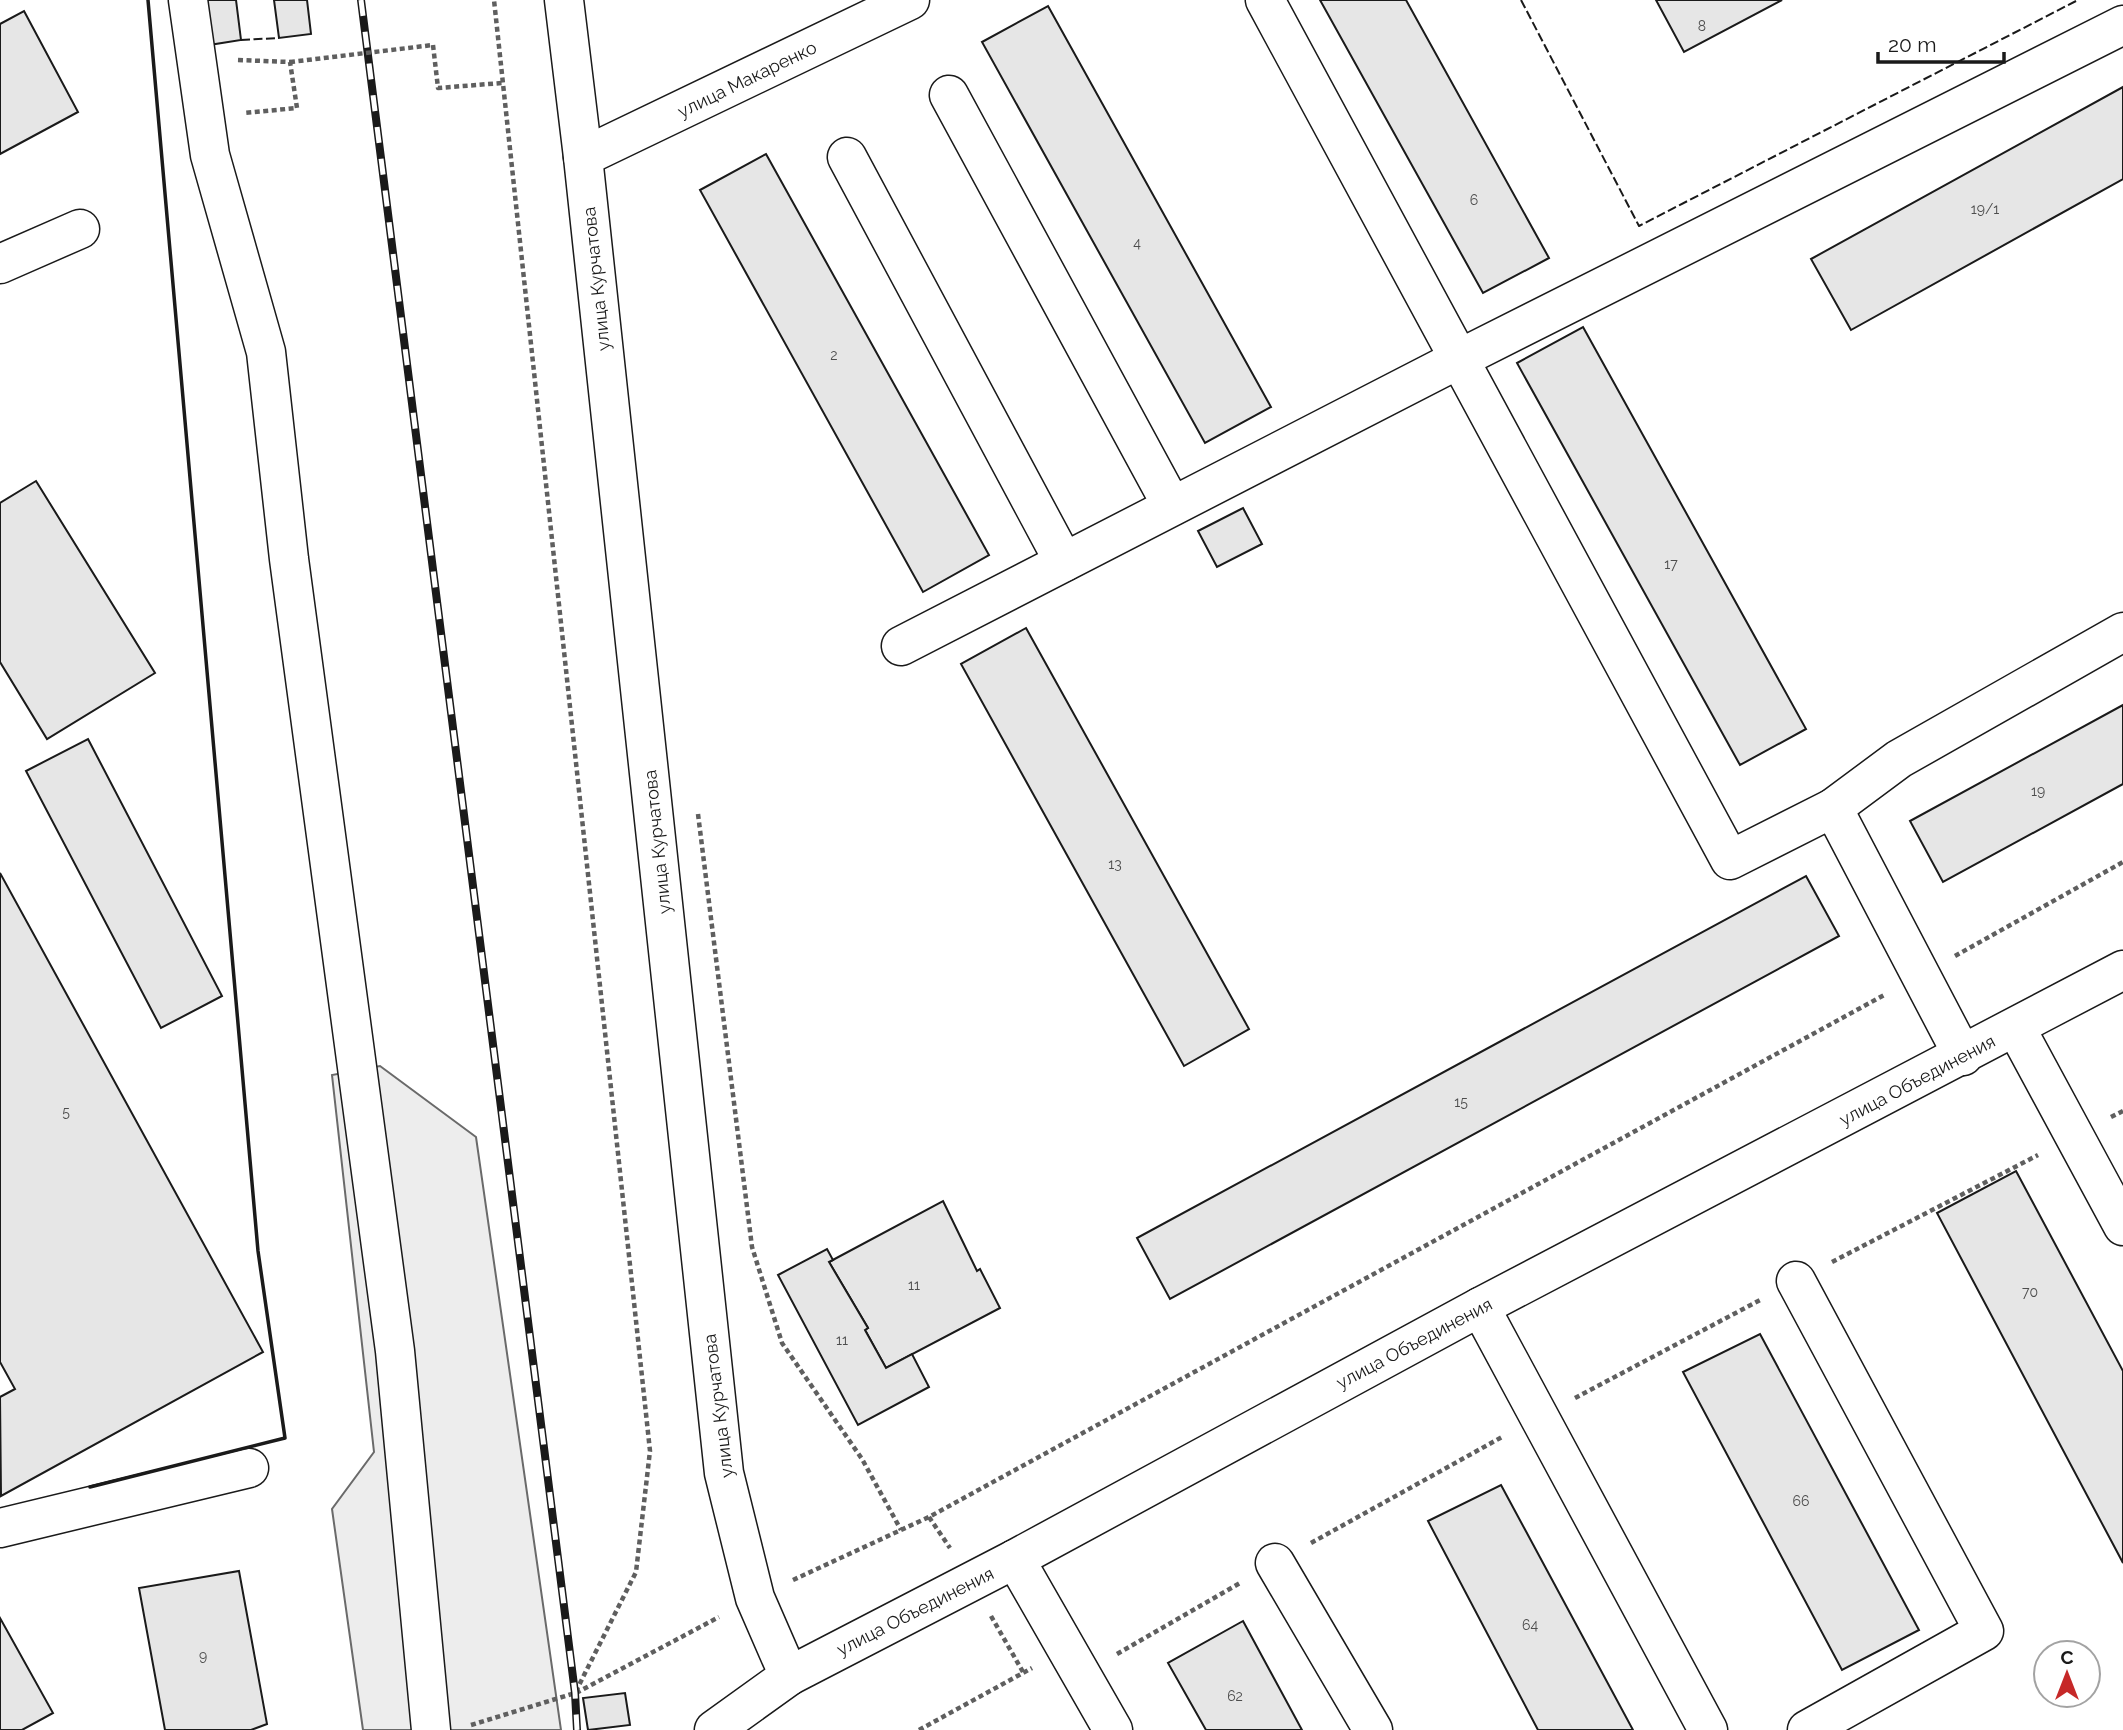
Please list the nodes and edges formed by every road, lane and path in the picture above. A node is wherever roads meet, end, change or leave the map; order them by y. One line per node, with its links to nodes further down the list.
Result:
1 (188, 0): 7 (street)
2 (494, 0): 9 (path)
3 (564, 0): 12 (street, улица Курчатова)
4 (910, 0): 12 (street, улица Макаренко)
5 (1265, 0): 16 (street)
6 (2123, 25): 16 (street)
7 (196, 59): 8 (path); 11 (street)
8 (290, 62): 9 (path, bridge); 11 (path)
9 (503, 83): 42 (path)
10 (948, 95): 17 (street)
11 (204, 116): 44 (street)
12 (583, 157): 39 (street, улица Курчатова)
13 (847, 157): 18 (street)
14 (80, 229): 15 (street)
15 (0, 264)
16 (1459, 359): 17 (street); 22 (street)
17 (1172, 506): 18 (street)
18 (1064, 562): 20 (street)
19 (2123, 632): 22 (street)
20 (901, 646)
21 (697, 805): 36 (path)
22 (1833, 808): 25 (street)
23 (2123, 862): 25 (path)
24 (2123, 970): 26 (street, улица Объединения)
25 (1920, 975): 27 (street); 36 (path)
26 (2016, 1028): 27 (street, улица Объединения); 29 (street)
27 (1963, 1056): 32 (street, улица Объединения)
28 (2123, 1111): 29 (path)
29 (2074, 1136): 30 (street); 31 (path)
30 (2123, 1226)
31 (1796, 1281): 33 (path); 50 (street)
32 (1480, 1307): 33 (street); 37 (street, улица Объединения)
33 (1539, 1417): 38 (path); 49 (street)
34 (249, 1468): 35 (street)
35 (0, 1528)
36 (901, 1530): 39 (path)
37 (1015, 1559): 40 (street); 41 (street, улица Объединения)
38 (1275, 1563): 40 (path); 48 (street)
39 (755, 1598): 41 (street, улица Курчатова); 42 (path)
40 (1073, 1662): 46 (path); 47 (street)
41 (789, 1676): 45 (street, улица Объединения)
42 (575, 1693): 43 (path)
43 (469, 1726)
44 (431, 1730)
45 (714, 1730)
46 (919, 1730)
47 (1113, 1730)
48 (1373, 1730)
49 (1708, 1730)
50 (1807, 1730)

